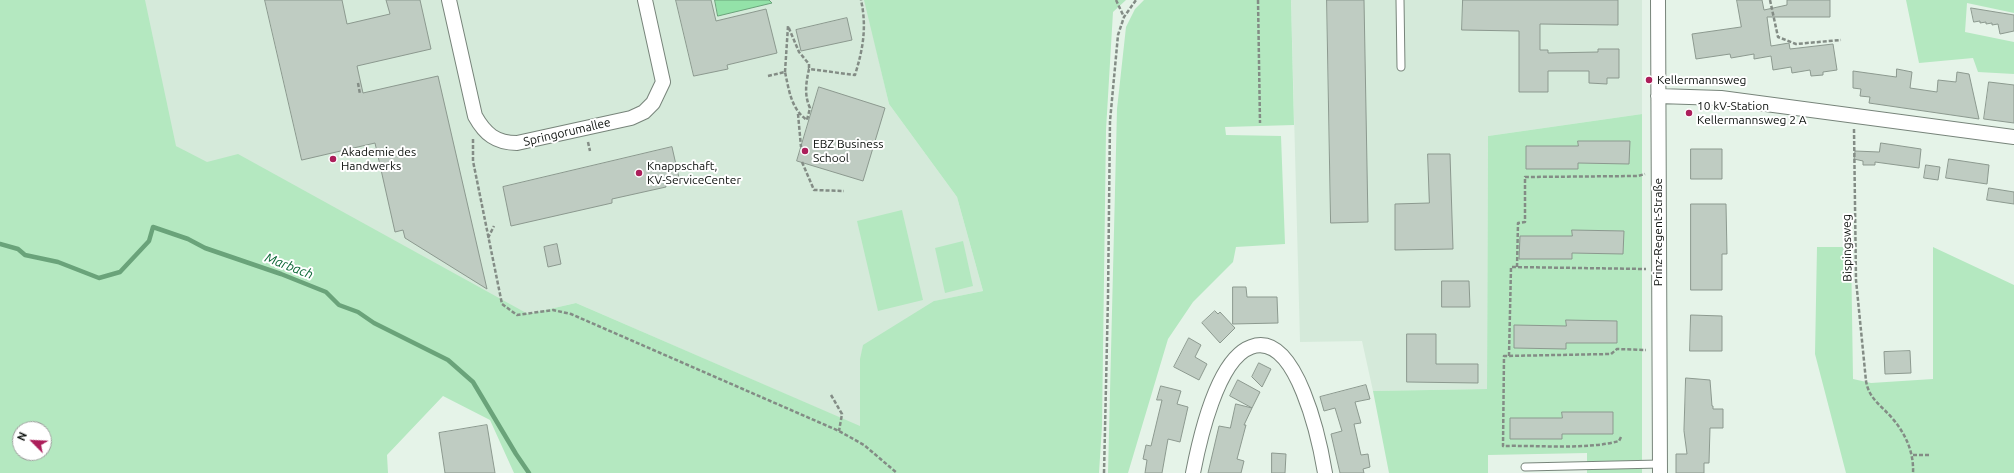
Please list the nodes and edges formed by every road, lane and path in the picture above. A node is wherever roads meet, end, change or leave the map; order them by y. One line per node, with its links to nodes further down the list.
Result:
1 (449, 0): 2 (street, Springorumallee)
2 (645, 0)
3 (861, 0): 13 (path)
4 (1116, 0): 10 (path)
5 (1136, 0): 10 (path)
6 (1258, 0): 21 (path)
7 (1400, 0): 12 (lane)
8 (1658, 0): 18 (street, Prinz-Regent-Straße)
9 (1770, 0): 11 (path)
10 (1124, 17): 44 (path)
11 (1840, 40)
12 (1401, 67)
13 (808, 69): 14 (path); 19 (path)
14 (785, 72): 15 (path); 19 (path)
15 (768, 76)
16 (358, 82): 17 (path)
17 (360, 94)
18 (1658, 96): 20 (street); 33 (street, Prinz-Regent-Straße)
19 (798, 114): 25 (path)
20 (1854, 115): 22 (street); 39 (path, Bispingsweg)
21 (1260, 123)
22 (2014, 137)
23 (473, 139): 31 (path)
24 (588, 142): 26 (path)
25 (801, 147)
26 (590, 151)
27 (802, 162): 29 (path)
28 (1638, 176): 32 (path)
29 (844, 191)
30 (494, 226): 31 (path)
31 (488, 238): 37 (path)
32 (1517, 267): 33 (path); 35 (path)
33 (1658, 269): 34 (street, Prinz-Regent-Straße)
34 (1658, 350): 35 (path); 42 (street, Prinz-Regent-Straße)
35 (1509, 356): 38 (path)
36 (831, 395): 37 (path)
37 (840, 431): 43 (path)
38 (1621, 437)
39 (1912, 455): 40 (path); 47 (path, Bispingsweg)
40 (1930, 455)
41 (1525, 468): 42 (lane, Prinz-Regent-Straße)
42 (1660, 468)
43 (897, 473)
44 (1104, 473)
45 (1193, 473): 46 (street)
46 (1325, 473)
47 (1913, 473)

